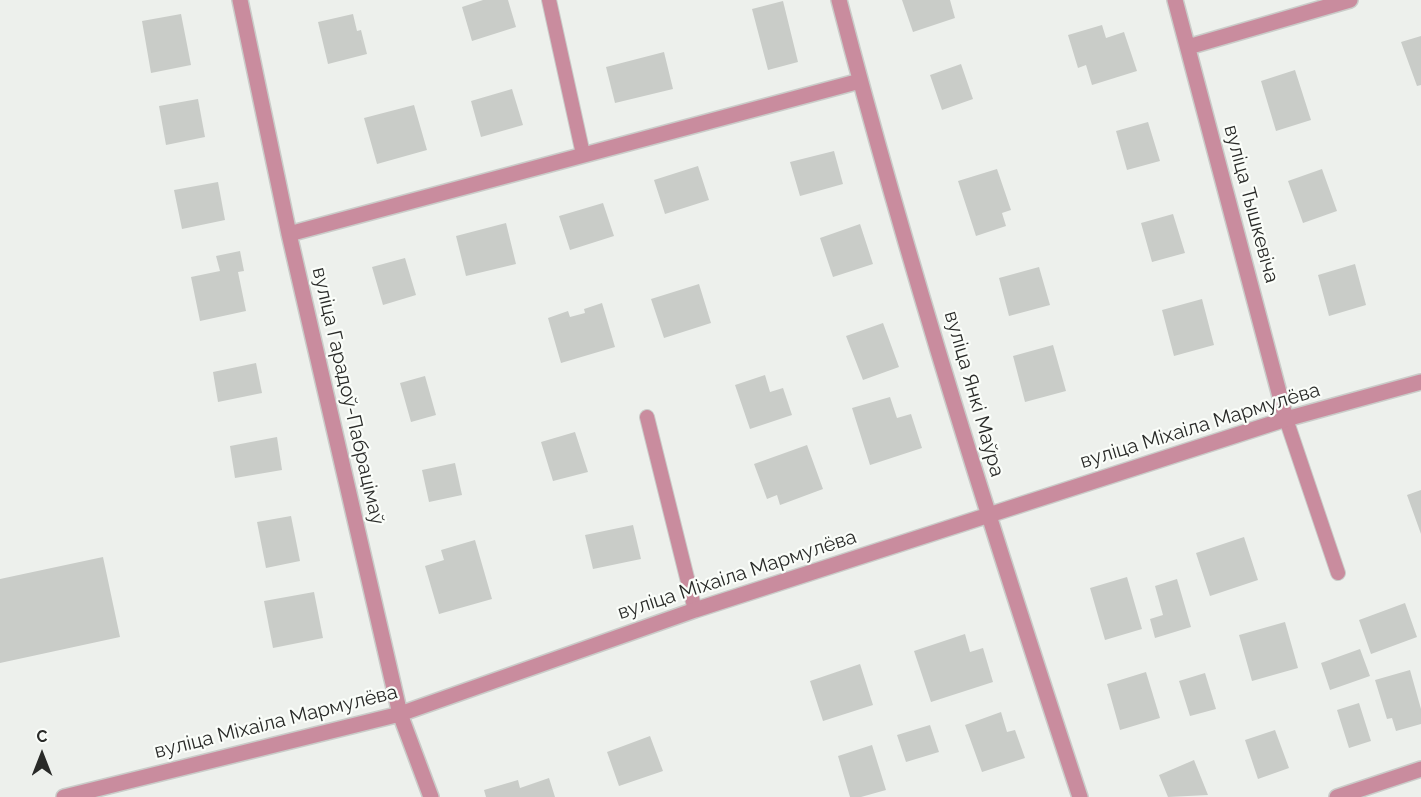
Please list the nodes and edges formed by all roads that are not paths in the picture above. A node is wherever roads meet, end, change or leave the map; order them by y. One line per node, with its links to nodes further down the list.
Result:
1 (240, 0): 9 (street, вуліца Гарадоў-Пабрацімаў)
2 (549, 0): 8 (lane)
3 (839, 0): 7 (street, вуліца Янкі Маўра)
4 (1175, 0): 6 (street, вуліца Тышкевіча)
5 (1350, 0): 6 (street)
6 (1188, 47): 12 (street, вуліца Тышкевіча)
7 (860, 81): 8 (street); 13 (street, вуліца Янкі Маўра)
8 (583, 154): 9 (street)
9 (290, 234): 16 (street, вуліца Гарадоў-Пабрацімаў)
10 (1421, 382): 12 (street, вуліца Міхаіла Мармулёва)
11 (647, 417): 15 (lane)
12 (1286, 419): 13 (street, вуліца Міхаіла Мармулёва); 14 (lane)
13 (988, 516): 15 (street, вуліца Міхаіла Мармулёва); 20 (street, вуліца Янкі Маўра)
14 (1338, 573)
15 (694, 610): 16 (street, вуліца Міхаіла Мармулёва)
16 (400, 714): 18 (street, вуліца Міхаіла Мармулёва); 19 (street, вуліца Гарадоў-Пабрацімаў)
17 (1421, 769): 21 (street)
18 (64, 797)
19 (430, 797)
20 (1080, 797)
21 (1337, 797)

